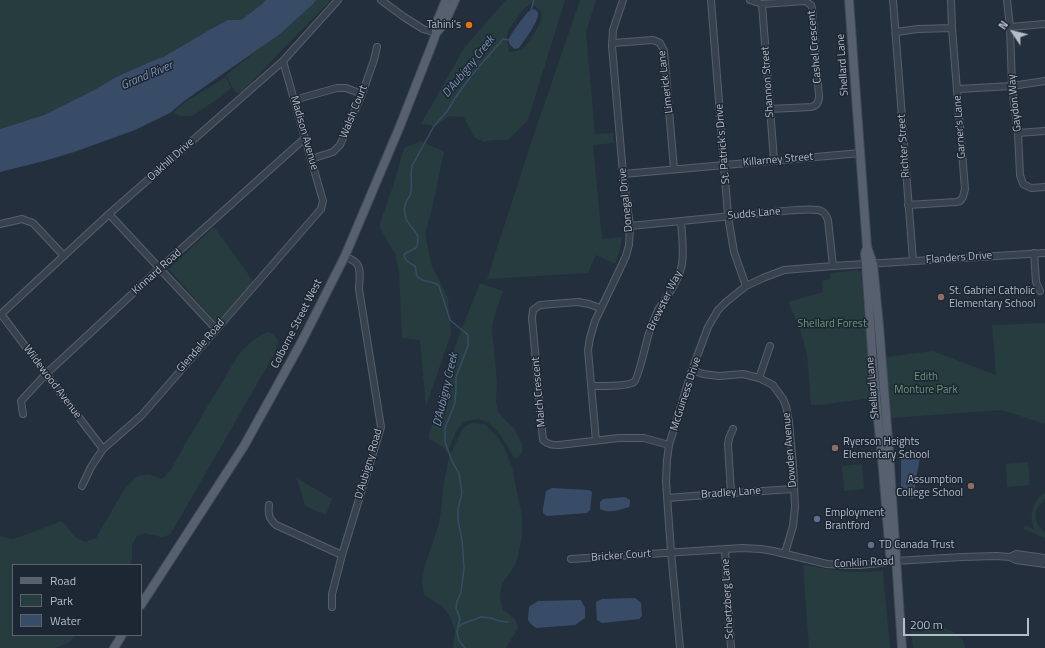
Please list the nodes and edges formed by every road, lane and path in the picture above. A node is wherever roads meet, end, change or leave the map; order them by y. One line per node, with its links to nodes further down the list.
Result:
1 (338, 0): 20 (street, Oakhill Drive)
2 (380, 0): 17 (street)
3 (446, 0): 17 (main road, Colborne Street West)
4 (455, 0): 17 (main road, Colborne Street West)
5 (623, 0): 18 (street, Donegal Drive)
6 (711, 0): 33 (street, St. Patrick's Drive)
7 (750, 0): 12 (street, Cashel Crescent)
8 (849, 0): 30 (main road, Shellard Lane)
9 (893, 0): 16 (street, Richter Street)
10 (951, 0): 15 (street, Garner's Lane)
11 (1007, 0): 14 (street, Gaydon Way)
12 (762, 4): 26 (street, Shannon Street); 26 (street, Cashel Crescent)
13 (1045, 24): 14 (street)
14 (1010, 26): 22 (street, Gaydon Way)
15 (952, 28): 16 (street); 23 (street, Garner's Lane)
16 (896, 32): 37 (street, Richter Street)
17 (436, 33): 47 (main road, Colborne Street West)
18 (612, 43): 34 (street, Limerick Lane); 35 (street, Donegal Drive)
19 (377, 47): 24 (street, Walsh Court)
20 (283, 61): 25 (street, Madison Avenue); 39 (street, Oakhill Drive)
21 (1045, 81): 22 (street)
22 (1012, 86): 23 (street); 28 (street, Gaydon Way)
23 (958, 89): 37 (street, Garner's Lane)
24 (362, 94): 25 (street); 31 (street, Walsh Court)
25 (294, 100): 29 (street, Madison Avenue)
26 (770, 109): 32 (street, Shannon Street)
27 (1045, 131): 28 (street)
28 (1018, 133): 36 (street, Gaydon Way)
29 (305, 138): 31 (street, Madison Avenue); 51 (street, Kinnard Road)
30 (861, 153): 32 (street, Killarney Street); 49 (main road, Shellard Lane)
31 (312, 159): 38 (street, Madison Avenue)
32 (774, 160): 33 (street, Killarney Street)
33 (724, 164): 34 (street, Killarney Street); 40 (street, St. Patrick's Drive)
34 (674, 169): 35 (street, Killarney Street)
35 (623, 174): 43 (street, Donegal Drive)
36 (1045, 187)
37 (908, 205): 48 (street, Richter Street)
38 (322, 206): 56 (street, Glendale Road)
39 (109, 214): 46 (street, Oakhill Drive); 51 (street)
40 (728, 216): 41 (street, Sudds Lane); 50 (street, Sudds Lane); 52 (street, St. Patrick's Drive)
41 (681, 222): 43 (street, Sudds Lane); 61 (street, Brewster Way)
42 (0, 224): 46 (street)
43 (630, 226): 54 (street, Donegal Drive)
44 (1034, 253): 45 (street, Flanders Drive); 48 (street, Flanders Drive); 53 (street)
45 (1045, 253)
46 (64, 256): 55 (street, Oakhill Drive)
47 (345, 256): 75 (street, D'Aubigny Road); 81 (main road, Colborne Street West)
48 (913, 261): 49 (street, Flanders Drive)
49 (869, 264): 50 (street, McGuiness Drive); 79 (main road, Shellard Lane); 79 (main road, Shellard Lane)
50 (833, 266): 52 (street, McGuiness Drive)
51 (159, 269): 56 (street); 59 (street, Kinnard Road)
52 (746, 286): 58 (street, McGuiness Drive)
53 (1040, 291)
54 (600, 308): 61 (street, Donegal Drive); 64 (street, Maich Crescent)
55 (1, 314): 59 (street, Wildewood Avenue)
56 (216, 329): 66 (street, Glendale Road)
57 (770, 346): 60 (street)
58 (692, 370): 60 (street, Dowden Avenue); 65 (street, McGuiness Drive)
59 (46, 374): 62 (street, Kinnard Road); 66 (street, Wildewood Avenue)
60 (759, 378): 68 (street, Dowden Avenue)
61 (591, 386): 64 (street, Donegal Drive)
62 (23, 414)
63 (733, 429): 69 (street)
64 (596, 441): 65 (street, Maich Crescent)
65 (670, 445): 70 (street, McGuiness Drive)
66 (104, 449): 67 (street, Glendale Road)
67 (82, 486)
68 (794, 489): 69 (street, Bradley Lane); 74 (street, Dowden Avenue)
69 (731, 492): 70 (street, Bradley Lane)
70 (668, 498): 73 (street, McGuiness Drive)
71 (269, 505): 75 (street)
72 (725, 549): 73 (street, Conklin Road); 74 (street, Conklin Road); 86 (street, Schertzberg Lane)
73 (671, 552): 78 (street, Bricker Court); 85 (street, McGuiness Drive)
74 (785, 553): 79 (street, Conklin Road)
75 (342, 556): 82 (street, D'Aubigny Road)
76 (1010, 557): 77 (street, Conklin Road); 79 (street, Conklin Road); 80 (street, Conklin Road)
77 (1045, 558)
78 (571, 559)
79 (894, 562): 87 (main road, Shellard Lane); 88 (main road, Shellard Lane)
80 (1045, 564)
81 (142, 604)
82 (332, 607)
83 (121, 636): 84 (main road)
84 (114, 648)
85 (680, 648)
86 (731, 648)
87 (897, 648)
88 (902, 648)

